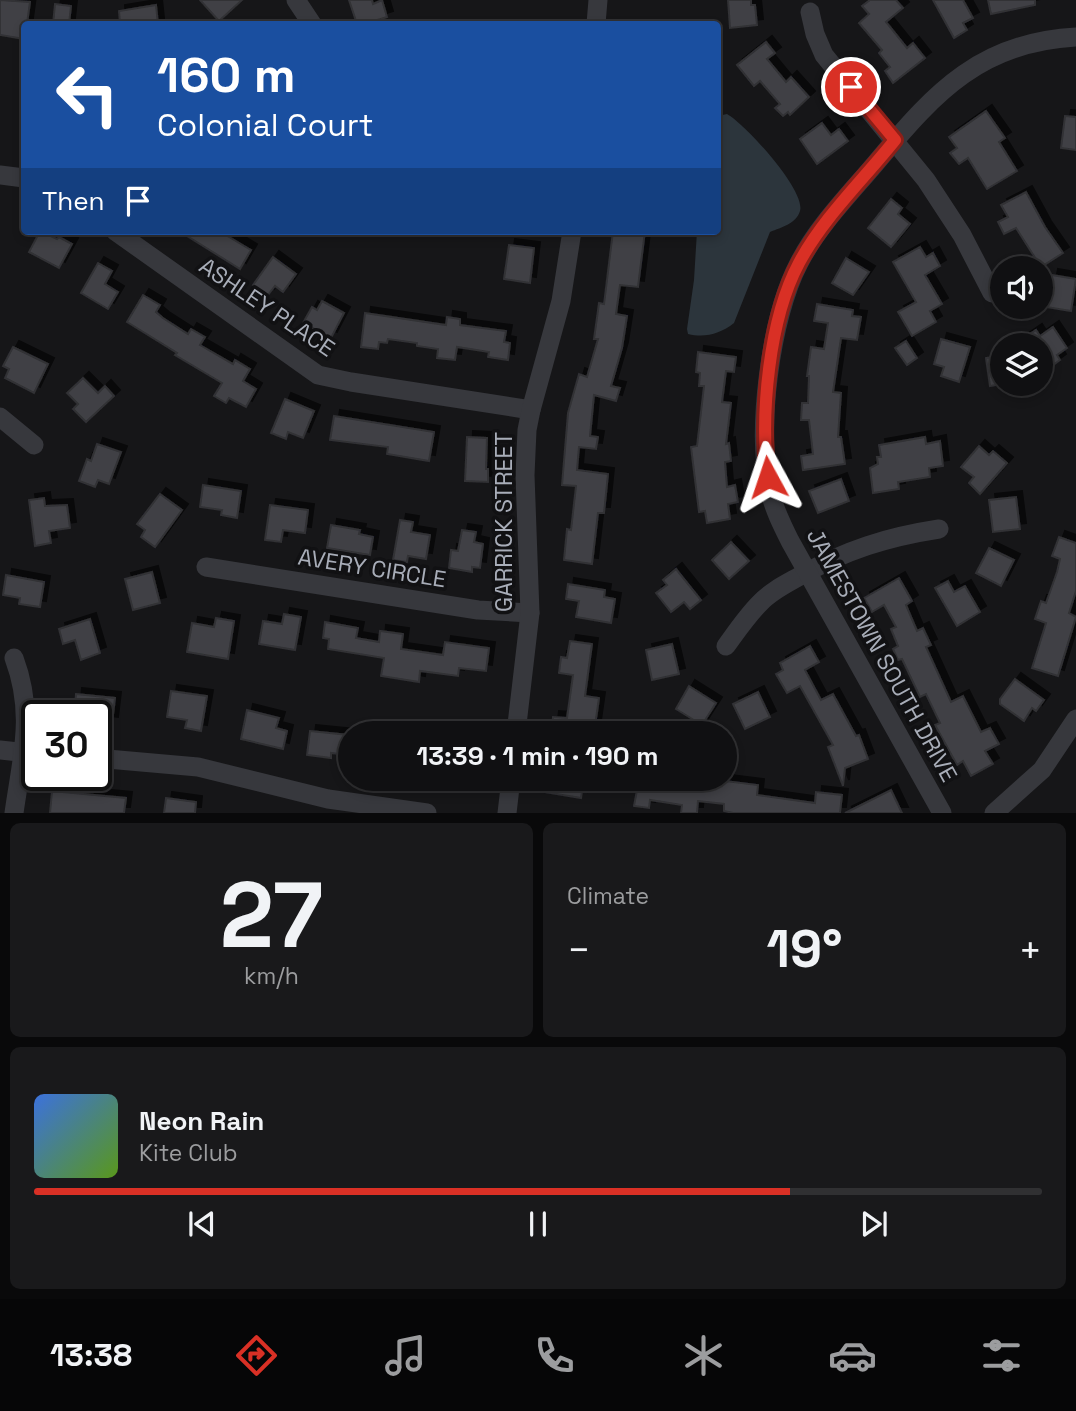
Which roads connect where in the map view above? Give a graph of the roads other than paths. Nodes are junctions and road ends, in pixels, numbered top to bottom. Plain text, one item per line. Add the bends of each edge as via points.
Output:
1 (296, 0) edge
2 (598, 0) edge
3 (810, 12) dead end
4 (310, 21) edge
5 (596, 21) edge
6 (1076, 37) edge
7 (895, 140) junction
8 (0, 175) edge
9 (21, 178) edge
10 (121, 235) edge
11 (571, 235) edge
12 (990, 289) edge
13 (531, 411) junction
14 (0, 416) edge
15 (34, 445) dead end
16 (939, 529) dead end
17 (206, 567) dead end
18 (807, 572) junction
19 (530, 613) junction
20 (726, 646) dead end
21 (14, 658) dead end
22 (26, 700) edge
23 (1076, 719) edge
24 (517, 721) edge
25 (0, 750) edge
26 (21, 753) edge
27 (112, 759) edge
28 (21, 787) edge
29 (510, 791) edge
30 (14, 813) edge
31 (427, 813) edge
32 (507, 813) edge
33 (942, 813) edge
34 (994, 813) edge

1 - 4 street
2 - 5 street
3 - 7 street via 824,55
6 - 7 street, JAMESTOWN SOUTH DRIVE via 1031,44 975,66 935,96
7 - 12 street via 962,235
7 - 18 street, JAMESTOWN SOUTH DRIVE via 812,241 790,282 778,321 766,405 766,466 775,508
8 - 9 street
10 - 13 street, ASHLEY PLACE via 318,375
11 - 13 street, GARRICK STREET via 561,302
13 - 19 street, GARRICK STREET via 525,462
14 - 15 street
16 - 18 street via 881,540
17 - 19 street, AVERY CIRCLE via 478,610
18 - 20 street via 759,603
18 - 33 street, JAMESTOWN SOUTH DRIVE
19 - 24 street, GARRICK STREET
21 - 22 street
23 - 34 street via 1042,770
25 - 26 street
27 - 31 street via 198,767 305,794
28 - 30 street
29 - 32 street

